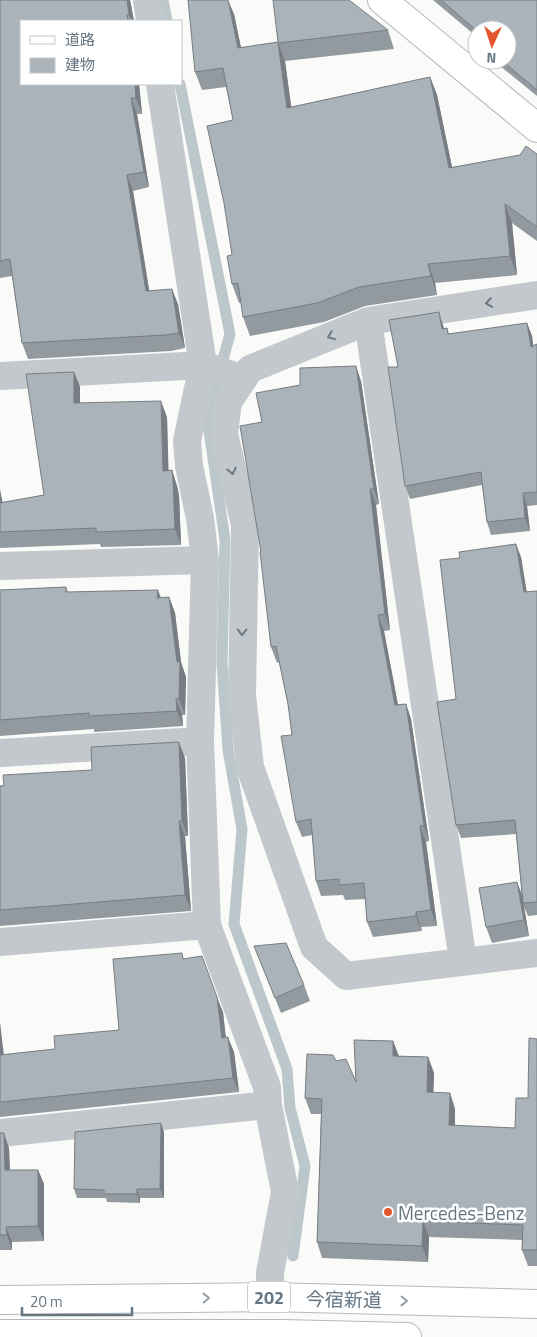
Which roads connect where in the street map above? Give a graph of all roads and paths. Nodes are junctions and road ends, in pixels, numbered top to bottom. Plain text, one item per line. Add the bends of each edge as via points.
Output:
1 (147, 0) edge
2 (382, 0) edge
3 (150, 20) edge
4 (160, 85) edge
5 (537, 128) edge
6 (537, 295) edge
7 (368, 321) junction
8 (202, 365) junction
9 (0, 376) edge
10 (243, 379) junction
11 (224, 434) junction
12 (187, 441) junction
13 (205, 560) junction
14 (0, 566) edge
15 (200, 741) junction
16 (0, 753) edge
17 (207, 925) junction
18 (0, 942) edge
19 (537, 953) edge
20 (463, 962) junction
21 (268, 1105) junction
22 (0, 1133) edge
23 (270, 1297) junction
24 (0, 1300) edge
25 (537, 1304) edge
26 (0, 1334) edge
27 (282, 1336) edge
28 (407, 1337) edge

1 - 3 street
2 - 5 main road
4 - 8 street
6 -> 7 street
7 -> 10 street via 250,369
7 - 20 street
8 - 9 street
8 - 10 street
8 - 12 street
10 - 11 street via 228,402
11 - 12 street
11 -> 20 street via 245,525 242,695 250,766 314,947 346,976
12 - 13 street
13 - 14 street
13 - 15 street
15 - 16 street
15 - 17 street
17 - 18 street
17 - 21 street via 267,1086
19 - 20 street
21 - 22 street
21 - 23 street via 285,1192 270,1274
24 -> 23 main road, 今宿新道 / 202
23 -> 25 main road, 今宿新道 / 202
26 - 27 main road, 今宿新道 / 202
27 - 28 main road, 今宿新道 / 202

